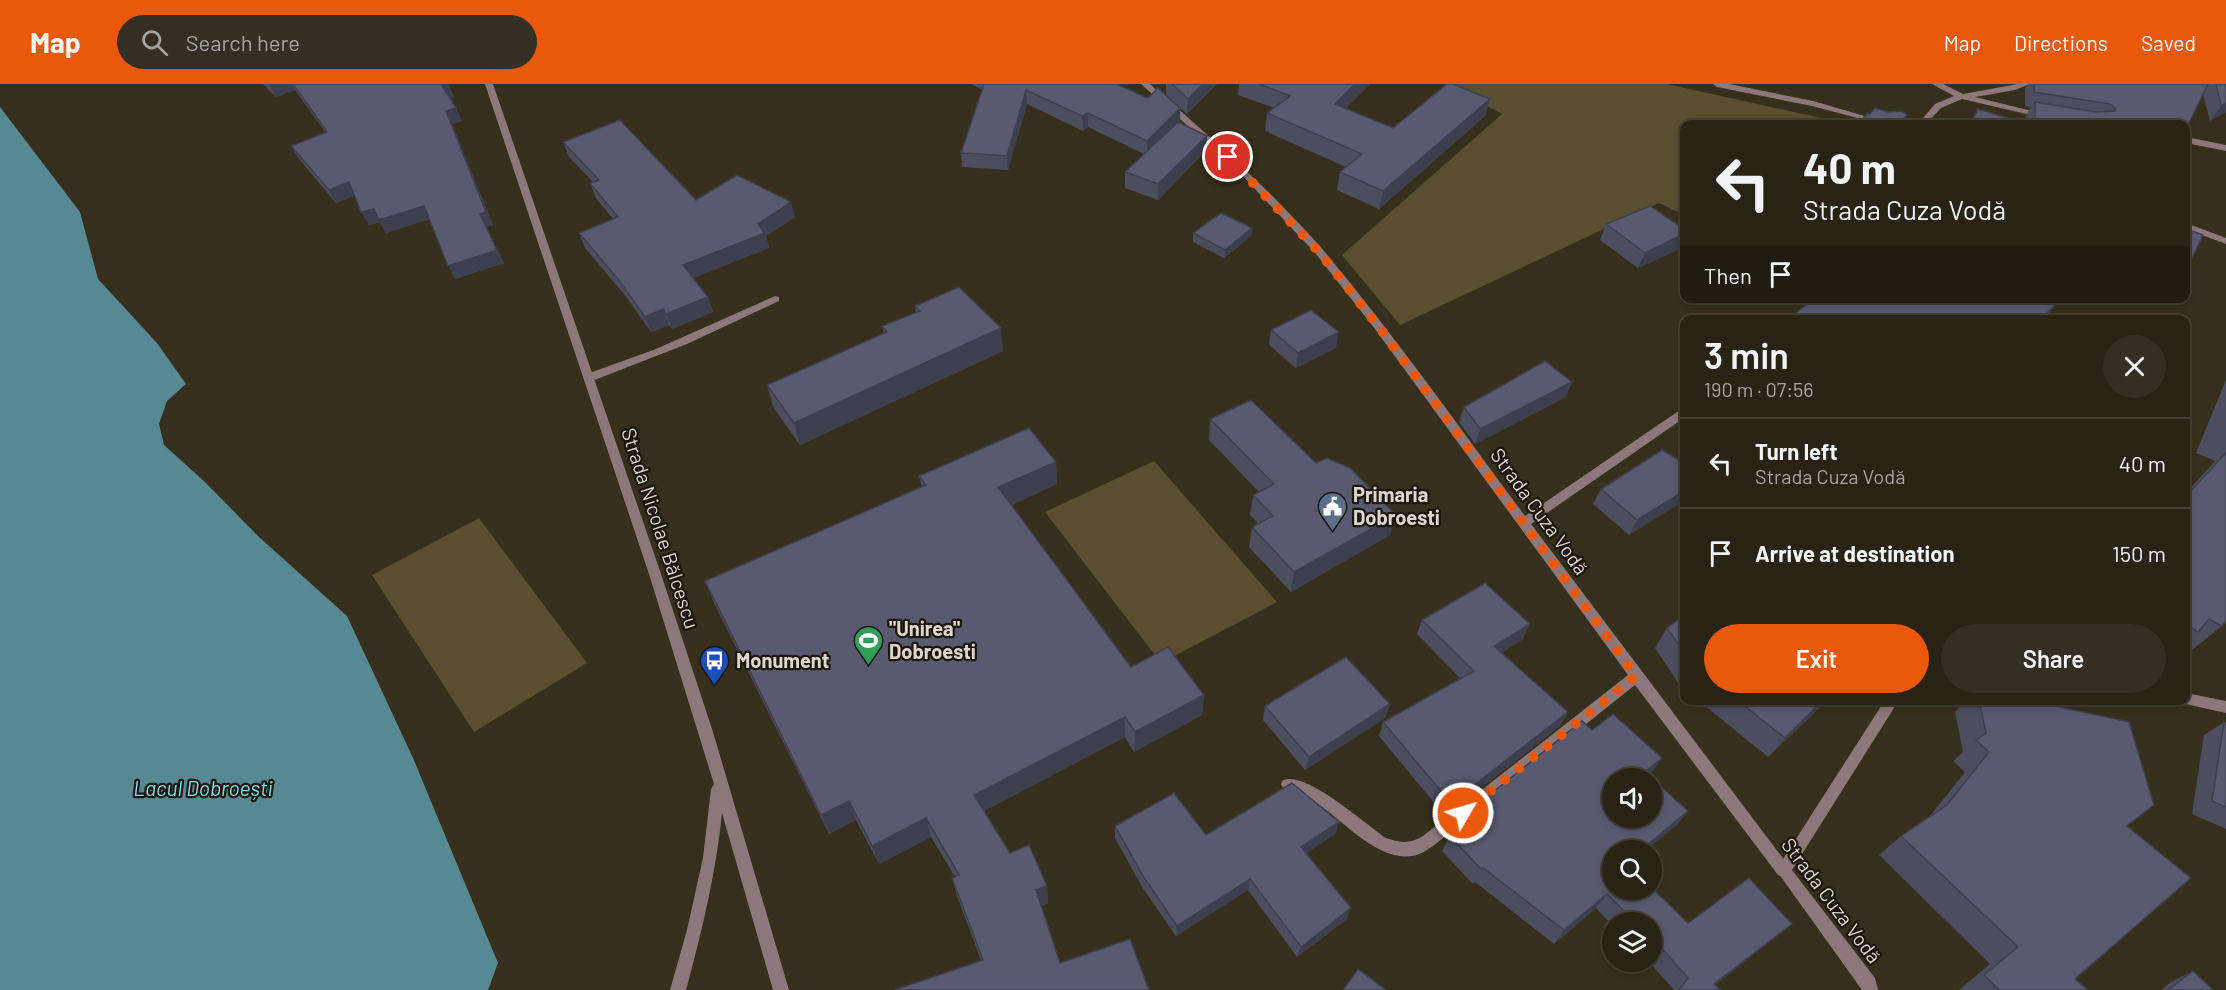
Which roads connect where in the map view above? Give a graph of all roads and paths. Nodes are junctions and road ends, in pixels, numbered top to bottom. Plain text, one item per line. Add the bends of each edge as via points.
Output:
1 (489, 84) edge
2 (1145, 84) edge
3 (1717, 84) edge
4 (1936, 84) edge
5 (2026, 84) edge
6 (1963, 97) junction
7 (2056, 117) edge
8 (1873, 120) edge
9 (1926, 120) edge
10 (2190, 141) edge
11 (2226, 148) edge
12 (2190, 228) edge
13 (2226, 241) edge
14 (775, 298) dead end
15 (588, 378) junction
16 (1680, 416) edge
17 (1524, 523) junction
18 (1636, 676) junction
19 (2190, 700) edge
20 (1890, 705) edge
21 (2226, 707) edge
22 (719, 782) junction
23 (1288, 784) edge
24 (1783, 870) junction
25 (1874, 988) edge
26 (678, 990) edge
27 (781, 990) edge

1 - 15 street, Strada Nicolae Bălcescu
2 - 17 street, Strada Cuza Vodă via 1228,157 1319,252
3 - 8 street
4 - 6 street
5 - 6 street
6 - 7 street
6 - 9 street via 1939,105
10 - 11 street
12 - 13 street
14 - 15 street via 698,337
15 - 22 street, Strada Nicolae Bălcescu via 655,574
16 - 17 street
17 - 18 street, Strada Cuza Vodă
18 - 23 street via 1413,849 1396,850 1382,843 1312,792
18 - 24 street, Strada Cuza Vodă
19 - 21 street
20 - 24 street
22 - 26 street via 710,858
22 - 27 street, Strada Nicolae Bălcescu
24 - 25 street, Strada Cuza Vodă

